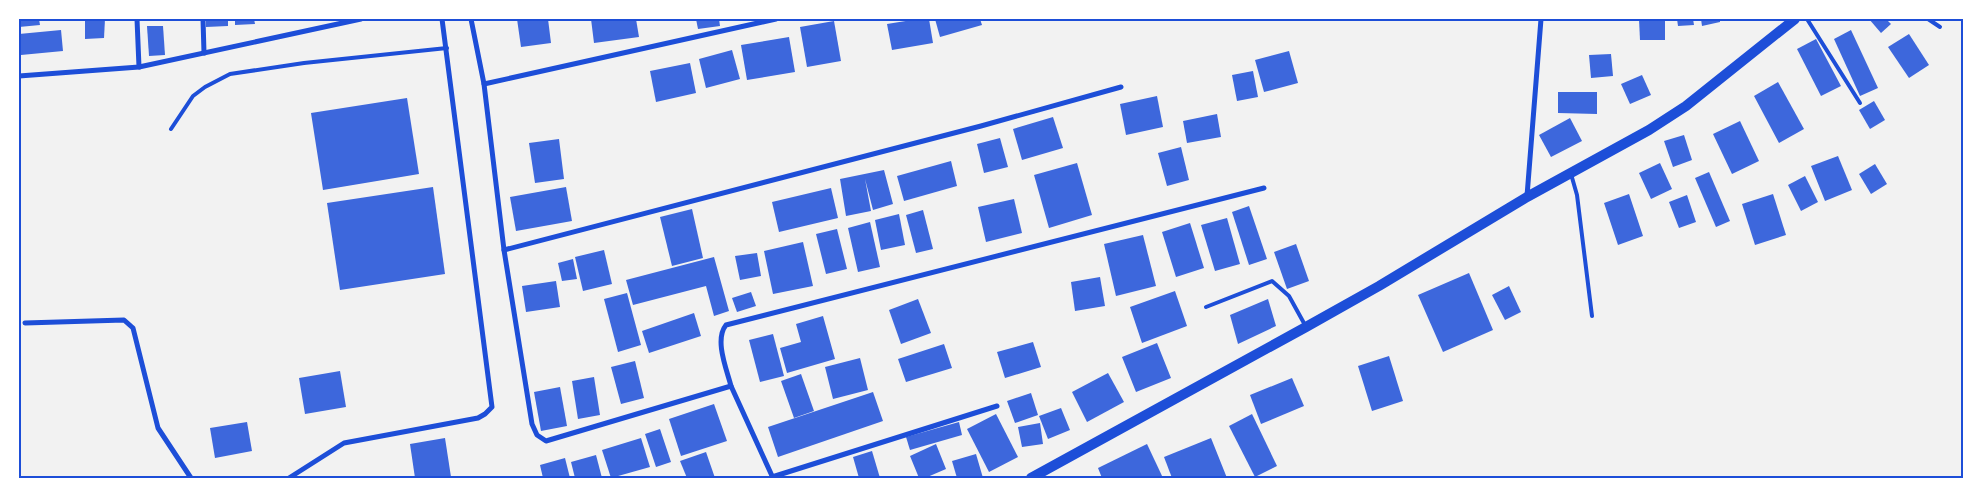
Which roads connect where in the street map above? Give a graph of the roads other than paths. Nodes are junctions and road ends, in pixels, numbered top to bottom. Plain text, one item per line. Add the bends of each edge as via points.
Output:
1 (136, 19) edge
2 (203, 19) edge
3 (361, 19) edge
4 (442, 19) edge
5 (471, 19) edge
6 (776, 19) edge
7 (1540, 19) edge
8 (1795, 19) edge
9 (1807, 19) edge
10 (1928, 19) edge
11 (1940, 27) dead end
12 (447, 48) junction
13 (204, 53) junction
14 (139, 67) junction
15 (19, 76) edge
16 (484, 84) junction
17 (1121, 87) dead end
18 (1860, 103) dead end
19 (170, 129) dead end
20 (1570, 172) junction
21 (1264, 188) dead end
22 (1527, 197) junction
23 (504, 250) junction
24 (1206, 307) dead end
25 (1592, 316) dead end
26 (25, 322) dead end
27 (1306, 327) junction
28 (731, 386) junction
29 (997, 406) dead end
30 (772, 477) edge
31 (191, 478) edge
32 (289, 478) edge
33 (1031, 478) edge

1 - 14 street
2 - 13 street
3 - 13 street
4 - 12 street
5 - 16 street
6 - 16 street
7 - 22 street
8 - 20 main road via 1686,106
9 - 18 lane
10 - 11 lane
12 - 19 lane via 304,62 230,74 193,96
12 - 32 street via 492,407 478,418 344,443
13 - 14 street
14 - 15 street
16 - 23 street
17 - 23 street
20 - 22 main road
20 - 25 lane via 1577,195
21 - 28 street via 726,325 722,330 721,347
22 - 27 main road
23 - 28 street via 532,424 546,441
24 - 27 lane via 1272,281 1289,296
26 - 31 street via 128,322 158,428
27 - 33 main road
28 - 30 street
29 - 30 street

